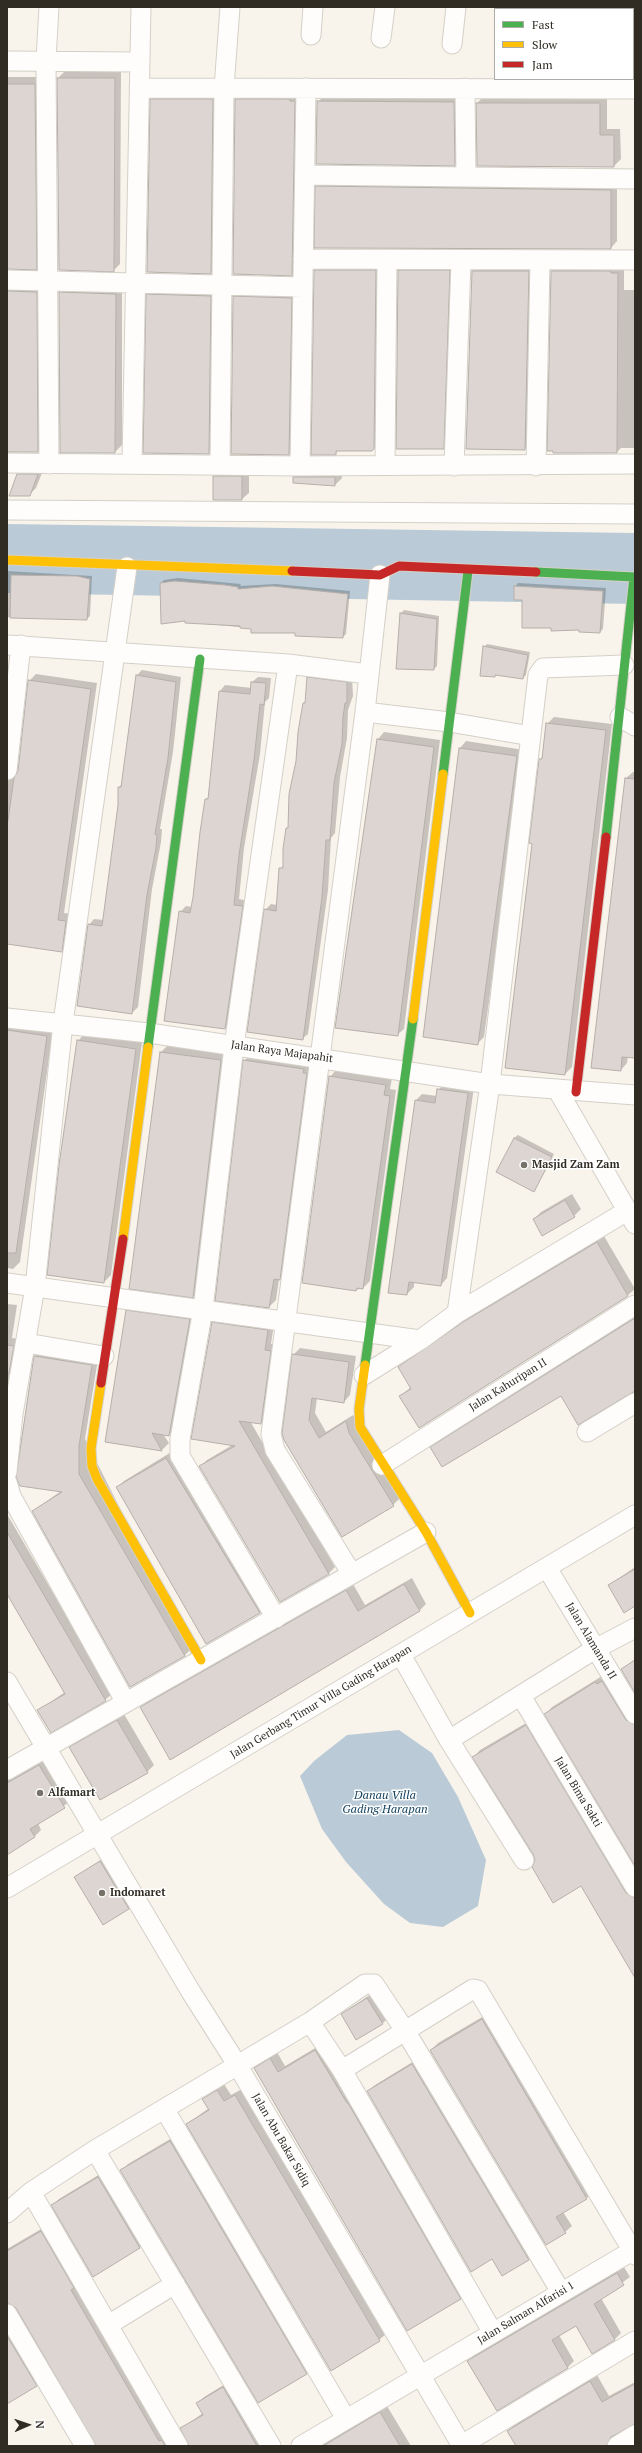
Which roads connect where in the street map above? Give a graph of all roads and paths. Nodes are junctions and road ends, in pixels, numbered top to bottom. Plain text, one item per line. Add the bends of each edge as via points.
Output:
1 (49, 7) edge
2 (141, 7) edge
3 (230, 7) edge
4 (313, 7) edge
5 (385, 7) edge
6 (456, 7) edge
7 (311, 35) dead end
8 (381, 38) dead end
9 (452, 44) dead end
10 (46, 60) junction
11 (7, 61) edge
12 (139, 62) junction
13 (139, 88) junction
14 (224, 88) junction
15 (306, 88) junction
16 (466, 88) junction
17 (635, 88) edge
18 (305, 175) junction
19 (466, 177) junction
20 (635, 179) edge
21 (303, 259) junction
22 (387, 260) junction
23 (461, 260) junction
24 (540, 260) junction
25 (635, 260) edge
26 (7, 280) edge
27 (48, 283) junction
28 (136, 284) junction
29 (222, 285) junction
30 (303, 287) junction
31 (635, 459) edge
32 (7, 463) edge
33 (132, 463) junction
34 (49, 464) junction
35 (220, 464) junction
36 (385, 464) junction
37 (635, 464) edge
38 (300, 466) junction
39 (454, 466) junction
40 (536, 466) junction
41 (7, 510) edge
42 (635, 514) edge
43 (7, 560) edge
44 (127, 567) junction
45 (468, 571) junction
46 (380, 575) junction
47 (633, 616) edge
48 (14, 645) edge
49 (115, 653) junction
50 (200, 659) junction
51 (288, 664) junction
52 (624, 665) junction
53 (368, 674) junction
54 (365, 712) junction
55 (450, 722) junction
56 (628, 722) edge
57 (531, 736) junction
58 (7, 770) edge
59 (7, 1018) edge
60 (63, 1023) junction
61 (149, 1033) junction
62 (234, 1046) junction
63 (320, 1057) junction
64 (406, 1072) junction
65 (490, 1084) junction
66 (557, 1090) junction
67 (576, 1092) junction
68 (635, 1095) edge
69 (631, 1217) edge
70 (7, 1283) edge
71 (35, 1287) junction
72 (115, 1298) junction
73 (635, 1305) edge
74 (203, 1309) junction
75 (457, 1313) junction
76 (287, 1322) junction
77 (370, 1334) junction
78 (420, 1340) junction
79 (26, 1344) junction
80 (104, 1356) junction
81 (364, 1375) junction
82 (635, 1403) edge
83 (587, 1432) dead end
84 (382, 1465) junction
85 (7, 1472) edge
86 (7, 1482) edge
87 (635, 1515) edge
88 (426, 1532) junction
89 (546, 1568) junction
90 (352, 1574) junction
91 (470, 1613) junction
92 (276, 1618) junction
93 (635, 1628) edge
94 (595, 1649) junction
95 (401, 1655) junction
96 (201, 1660) junction
97 (7, 1682) edge
98 (521, 1696) junction
99 (125, 1701) junction
100 (635, 1714) edge
101 (449, 1740) junction
102 (47, 1748) junction
103 (7, 1770) edge
104 (97, 1835) junction
105 (524, 1860) dead end
106 (635, 1887) edge
107 (7, 1888) edge
108 (310, 2022) junction
109 (406, 2032) junction
110 (238, 2066) junction
111 (342, 2070) junction
112 (165, 2110) junction
113 (95, 2150) junction
114 (31, 2192) junction
115 (7, 2213) edge
116 (634, 2253) edge
117 (175, 2284) junction
118 (561, 2292) junction
119 (7, 2314) edge
120 (108, 2325) junction
121 (493, 2333) junction
122 (635, 2341) edge
123 (420, 2376) junction
124 (346, 2419) junction
125 (635, 2435) edge
126 (85, 2446) edge
127 (178, 2446) edge
128 (271, 2446) edge
129 (301, 2446) edge
130 (461, 2446) edge
131 (617, 2446) edge

1 - 10 street
2 - 12 street
3 - 14 street
4 - 7 street
5 - 8 street
6 - 9 street
10 - 11 street
10 - 12 street
10 - 27 street
12 - 13 street
13 - 14 street
13 - 28 street
14 - 15 street
14 - 29 street
15 - 16 street
15 - 18 street
16 - 17 street
16 - 19 street
18 - 19 street
18 - 21 street
19 - 20 street
21 - 22 street
21 - 30 street
22 - 23 street
22 - 36 street
23 - 24 street
23 - 39 street
24 - 25 street
24 - 40 street
26 - 27 street
27 - 28 street
27 - 34 street
28 - 29 street
28 - 33 street
29 - 30 street
29 - 35 street
30 - 38 street
31 - 37 street
32 - 34 street
33 - 34 street
33 - 35 street
35 - 38 street
36 - 38 street
36 - 39 street
37 - 40 street
39 - 40 street
41 - 42 street
43 - 44 street
44 - 46 street
44 - 49 street
45 - 46 street via 399,566
45 - 47 street via 634,577 631,595
45 - 55 street
46 - 53 street
47 - 52 street
48 - 49 street
48 - 58 street
49 - 50 street
49 - 60 street
50 - 51 street
50 - 61 street
51 - 53 street
51 - 62 street
52 - 56 street
52 - 57 street via 540,670
53 - 54 street
54 - 55 street
54 - 63 street
55 - 57 street
55 - 64 street
56 - 67 street
57 - 65 street
59 - 60 street, Jalan Raya Majapahit
60 - 61 street, Jalan Raya Majapahit
60 - 71 street
61 - 62 street, Jalan Raya Majapahit
61 - 72 street
62 - 63 street, Jalan Raya Majapahit
62 - 74 street
63 - 64 street, Jalan Raya Majapahit
63 - 76 street
64 - 65 street, Jalan Raya Majapahit
64 - 77 street
65 - 66 street, Jalan Raya Majapahit
65 - 75 street
66 - 67 street, Jalan Raya Majapahit
66 - 69 street
67 - 68 street, Jalan Raya Majapahit
69 - 75 street
70 - 71 street
71 - 72 street
71 - 79 street
72 - 74 street
72 - 80 street
73 - 84 street, Jalan Kahuripan II
74 - 76 street
74 - 92 street via 180,1439 180,1456
75 - 78 street
76 - 77 street
76 - 90 street via 271,1420 272,1439 275,1450
77 - 78 street
77 - 81 street
78 - 81 street
79 - 80 street
79 - 85 street via 13,1414
80 - 96 street via 91,1448 92,1466 97,1479
81 - 84 street via 359,1409 360,1427
82 - 83 street
84 - 88 street
86 - 99 street via 11,1496
87 - 89 street, Jalan Gerbang Timur Villa Gading Harapan
88 - 90 street
88 - 91 street
89 - 91 street, Jalan Gerbang Timur Villa Gading Harapan
89 - 94 street, Jalan Alamanda II
90 - 92 street
91 - 95 street, Jalan Gerbang Timur Villa Gading Harapan
92 - 96 street
93 - 94 street
94 - 98 street
94 - 100 street, Jalan Alamanda II
95 - 101 street
95 - 104 street, Jalan Gerbang Timur Villa Gading Harapan
96 - 99 street
97 - 102 street, Jalan Abu Bakar Sidiq
98 - 101 street
98 - 106 street, Jalan Bima Sakti
99 - 102 street
101 - 105 street
102 - 103 street
102 - 104 street, Jalan Abu Bakar Sidiq
104 - 107 street, Jalan Gerbang Timur Villa Gading Harapan
104 - 110 street, Jalan Abu Bakar Sidiq
108 - 109 street via 365,1984 374,1984
108 - 110 street
108 - 111 street
109 - 111 street
109 - 116 street via 472,1989 478,1990
109 - 118 street
110 - 112 street
110 - 123 street, Jalan Abu Bakar Sidiq
111 - 121 street
112 - 113 street
112 - 124 street
113 - 114 street
113 - 117 street
114 - 115 street
114 - 120 street
116 - 118 street, Jalan Salman Alfarisi 1
117 - 120 street
117 - 128 street
118 - 121 street, Jalan Salman Alfarisi 1
119 - 126 street
120 - 127 street
121 - 123 street, Jalan Salman Alfarisi 1
122 - 130 street
123 - 124 street, Jalan Salman Alfarisi 1
123 - 130 street, Jalan Abu Bakar Sidiq
124 - 129 street, Jalan Salman Alfarisi 1
125 - 131 street

